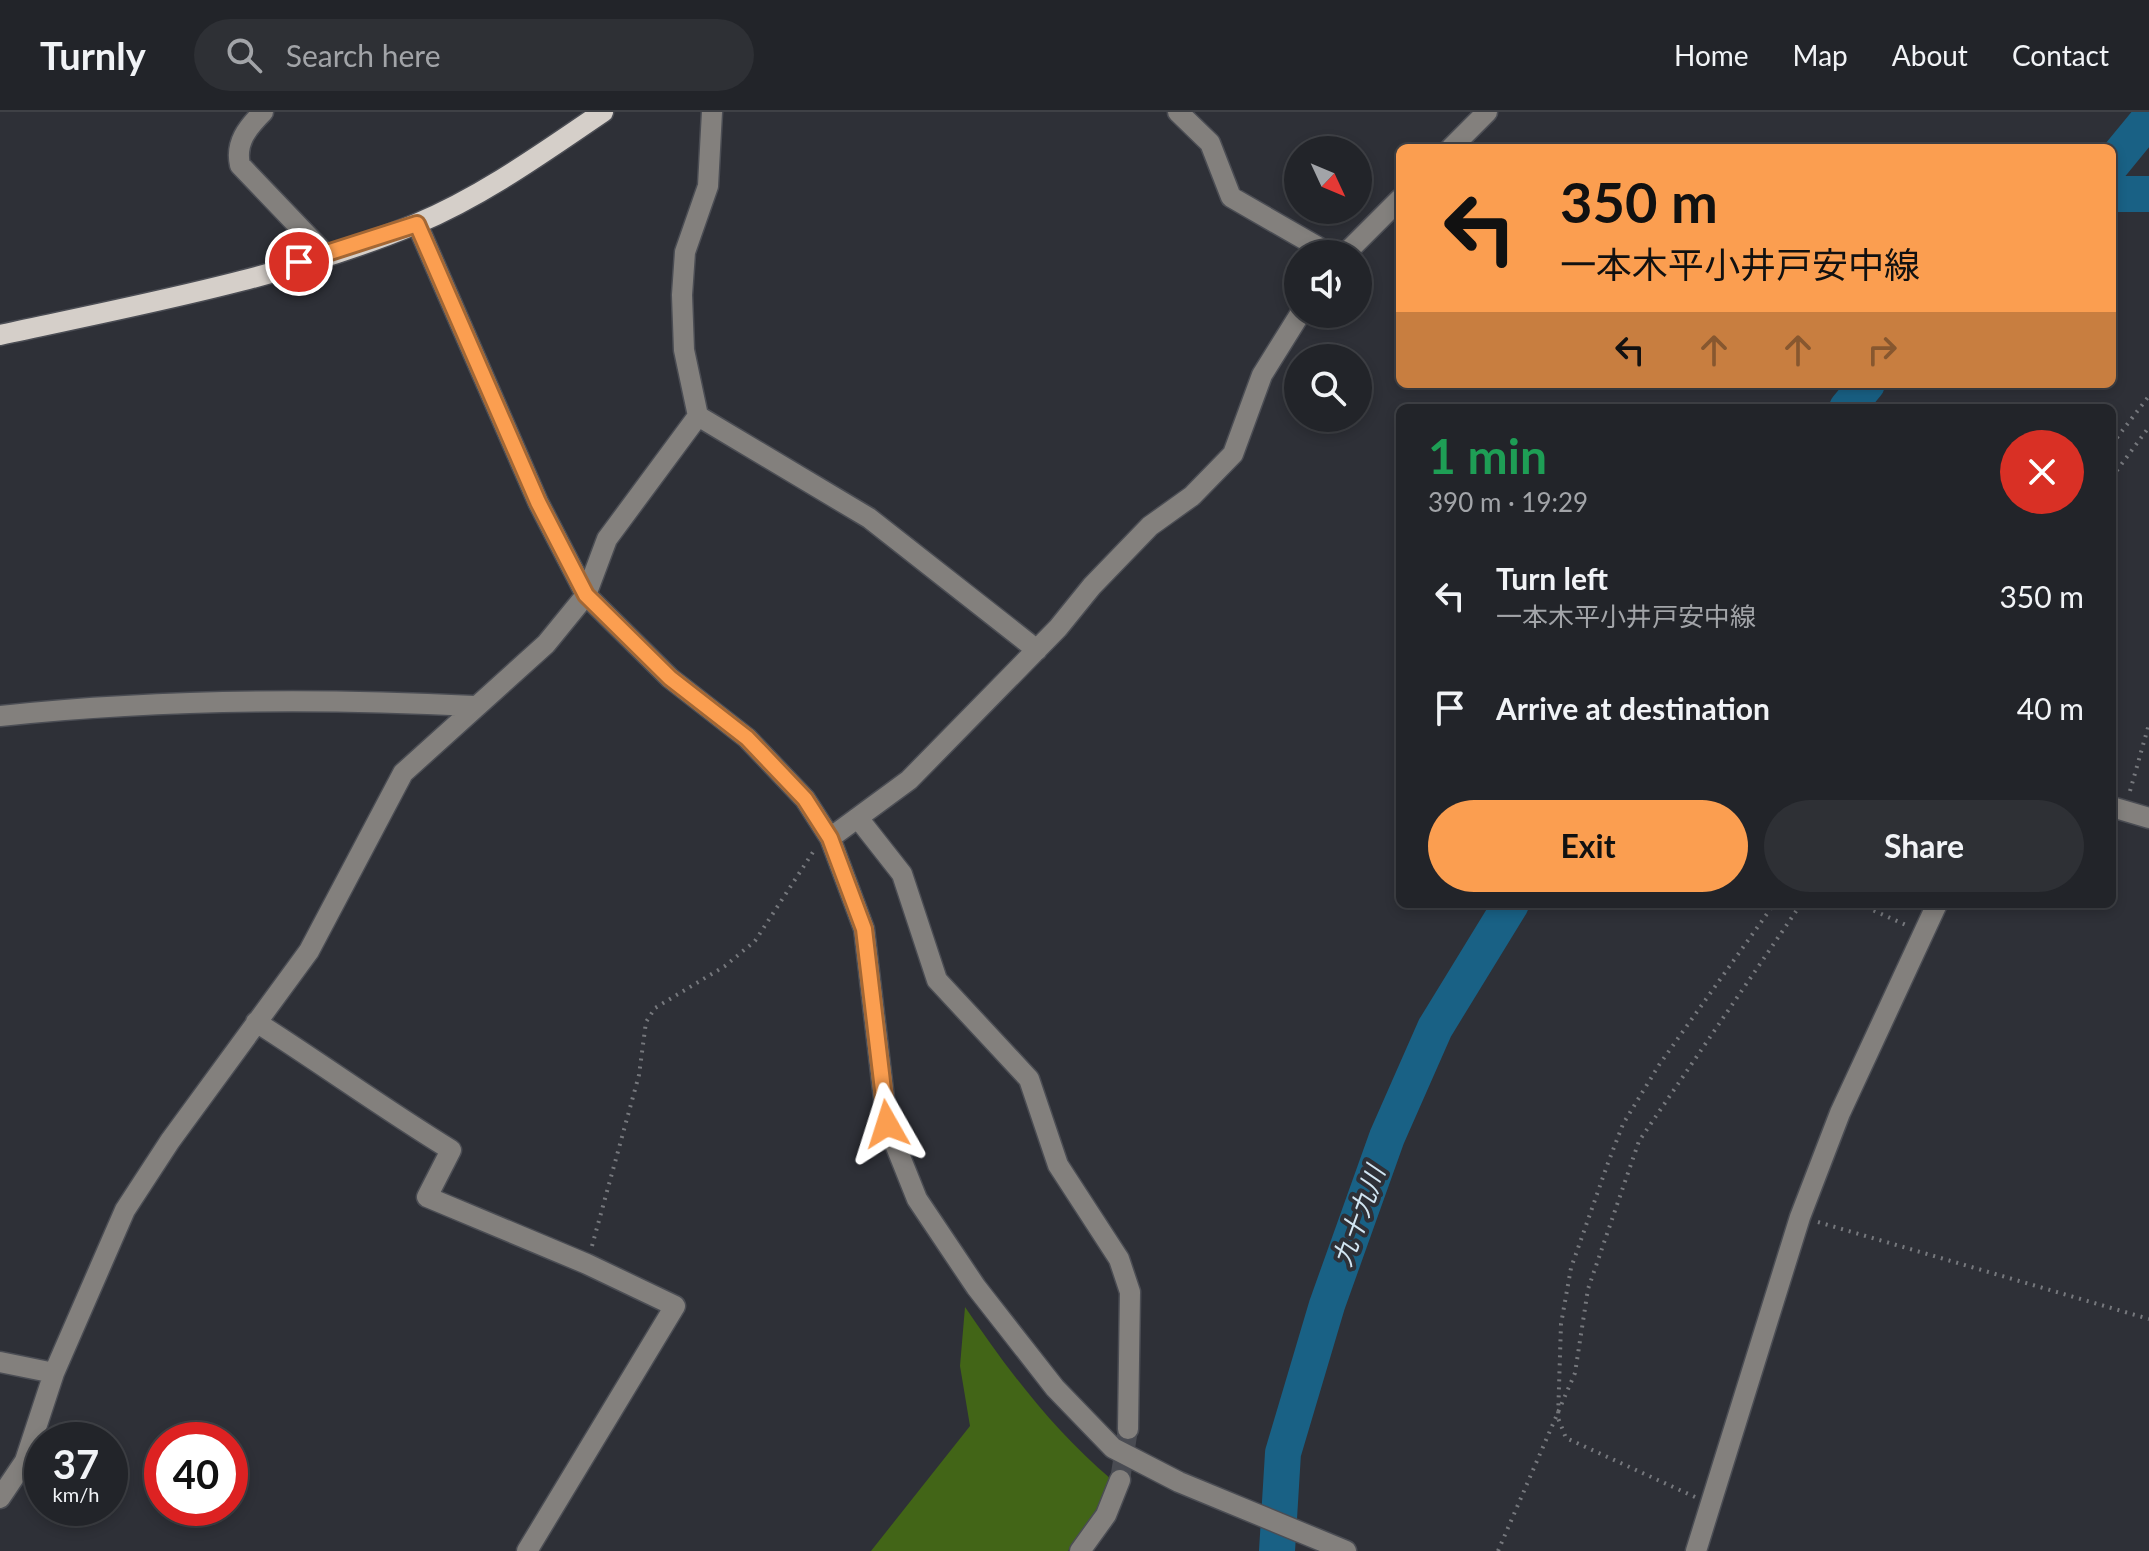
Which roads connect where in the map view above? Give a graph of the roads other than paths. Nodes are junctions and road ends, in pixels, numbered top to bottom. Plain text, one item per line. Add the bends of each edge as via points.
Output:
1 (263, 112) edge
2 (603, 112) edge
3 (712, 112) edge
4 (1178, 112) edge
5 (1487, 112) edge
6 (1455, 144) edge
7 (1396, 203) edge
8 (417, 224) junction
9 (1306, 240) edge
10 (1359, 240) edge
11 (326, 255) junction
12 (1291, 328) edge
13 (0, 335) edge
14 (698, 416) junction
15 (586, 595) junction
16 (1037, 650) junction
17 (474, 706) junction
18 (0, 716) edge
19 (2118, 809) edge
20 (858, 818) junction
21 (2149, 818) edge
22 (830, 838) junction
23 (1935, 908) edge
24 (256, 1022) junction
25 (0, 1362) edge
26 (54, 1373) junction
27 (1128, 1429) tunnel mouth
28 (1120, 1480) tunnel mouth
29 (0, 1498) edge
30 (527, 1551) edge
31 (1080, 1551) edge
32 (1346, 1551) edge
33 (1696, 1551) edge

1 - 11 street via 247,128 237,152 240,165
2 - 8 main road via 505,177
3 - 14 street via 708,186 685,252 682,295 684,350
4 - 9 street via 1210,143 1231,197
5 - 6 street
7 - 10 street
8 - 11 main road
8 - 15 street via 538,502
11 - 13 main road via 169,298
12 - 16 street via 1262,375 1233,454 1192,496 1150,526
14 - 15 street via 607,539
14 - 16 street via 869,518
15 - 17 street via 546,644
15 - 22 street via 670,678 747,738 805,799
16 - 20 street via 909,780
17 - 18 street via 341,699 86,707
17 - 24 street via 403,773 309,951
19 - 21 street
20 - 22 street
20 - 27 street via 902,874 937,980 1029,1079 1058,1165 1123,1269 1130,1292
22 - 32 street via 864,929 887,1124 917,1199 976,1287 1093,1431 1138,1463
23 - 33 street via 1840,1113 1800,1217
24 - 26 street via 125,1210
24 - 30 street via 451,1150 427,1197 675,1306
25 - 26 street
26 - 29 street via 25,1461
28 - 31 street via 1106,1515

